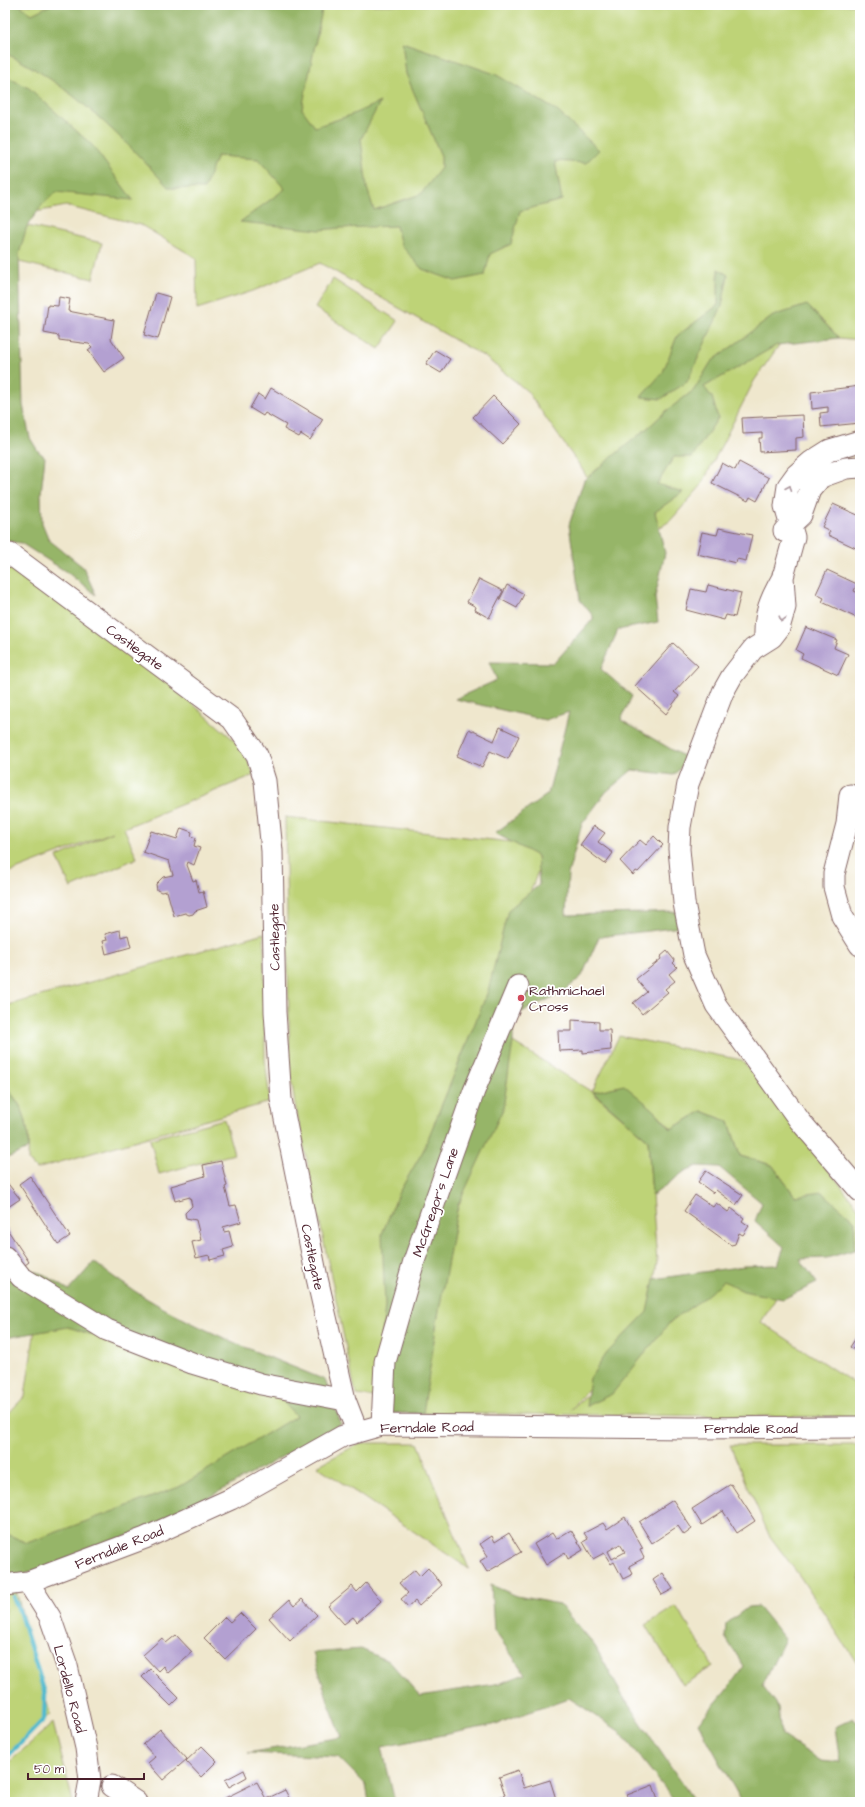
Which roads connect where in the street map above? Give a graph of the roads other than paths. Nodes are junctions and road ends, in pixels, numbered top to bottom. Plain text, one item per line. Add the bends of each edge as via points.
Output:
1 (860, 441) edge
2 (860, 467) edge
3 (791, 526) junction
4 (10, 554) dead end
5 (853, 807) edge
6 (860, 945) edge
7 (518, 986) dead end
8 (860, 1191) edge
9 (5, 1257) edge
10 (346, 1400) junction
11 (382, 1425) junction
12 (860, 1427) edge
13 (357, 1431) junction
14 (28, 1582) junction
15 (5, 1585) edge
16 (112, 1786) dead end
17 (86, 1802) edge
18 (136, 1802) edge

3 -> 1 street via 785,506 788,486 796,475 830,450
2 - 3 street via 846,468 821,477 810,490 800,515
3 - 8 street via 785,528 781,538 779,562 783,577 767,607 765,640 753,649 723,692 688,784 680,827 679,849 684,903 694,955 716,1005 800,1121
4 - 10 street, Castlegate via 232,719 257,755 265,781 269,808 275,1012 282,1099 317,1278
5 - 6 street via 834,874 834,887 842,916
7 - 11 street, McGregor's Lane via 471,1099 414,1261 385,1362
9 - 10 street via 21,1277 107,1330 192,1363 261,1384
10 - 13 street, Castlegate
11 - 12 street, Ferndale Road
11 - 13 street, Ferndale Road
13 - 14 street, Ferndale Road via 343,1436 231,1499 145,1538
14 - 15 street, Ferndale Road
14 - 17 street, Lordello Road via 50,1617 66,1666 86,1748 90,1780
16 - 18 street

